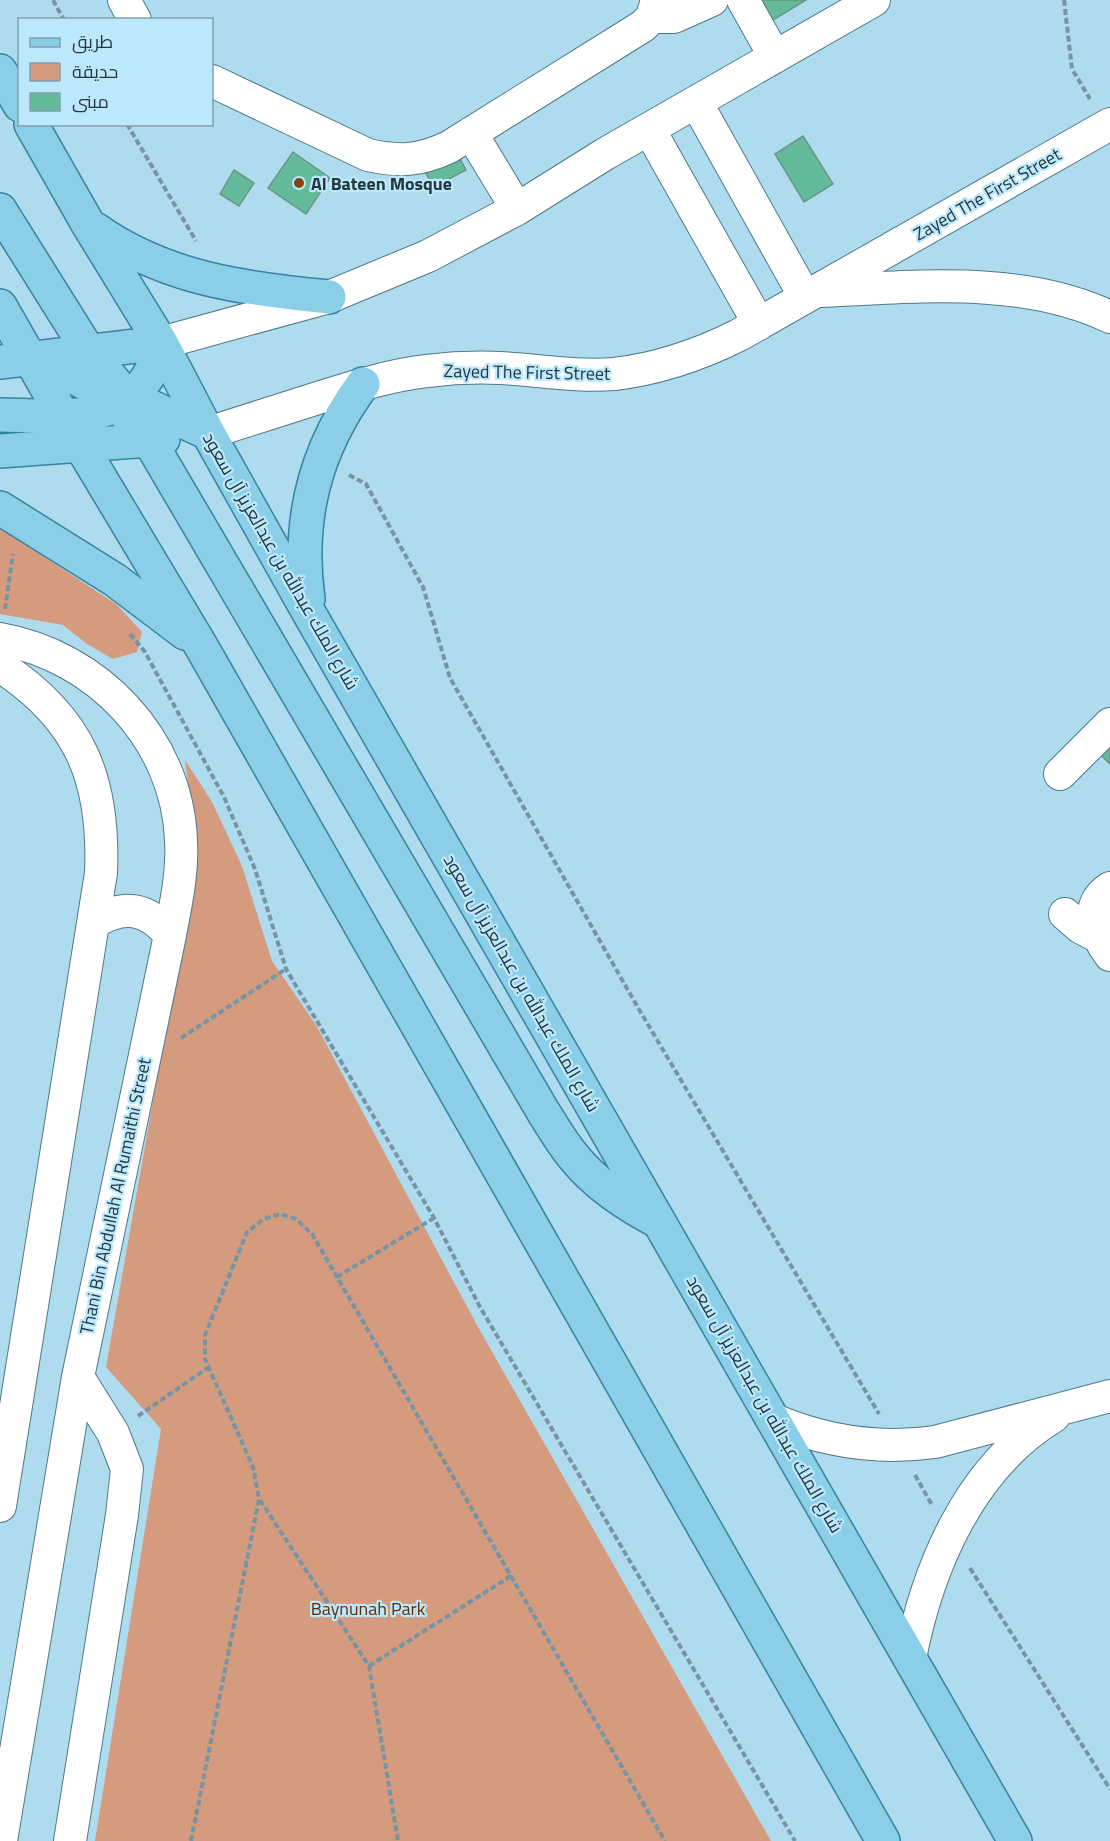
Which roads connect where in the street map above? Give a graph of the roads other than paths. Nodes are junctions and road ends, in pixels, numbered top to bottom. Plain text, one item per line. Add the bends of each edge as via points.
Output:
1 (124, 0) edge
2 (712, 0) edge
3 (743, 0) edge
4 (873, 0) edge
5 (655, 9) edge
6 (134, 18) edge
7 (775, 57) junction
8 (0, 71) edge
9 (213, 81) edge
10 (18, 102) edge
11 (696, 102) junction
12 (1108, 125) edge
13 (32, 126) edge
14 (649, 129) junction
15 (471, 133) junction
16 (517, 209) junction
17 (0, 210) edge
18 (88, 224) junction
19 (812, 294) junction
20 (329, 297) junction
21 (0, 306) edge
22 (1110, 316) edge
23 (759, 324) junction
24 (161, 343) junction
25 (89, 352) junction
26 (15, 360) edge
27 (363, 384) junction
28 (124, 402) junction
29 (0, 415) edge
30 (63, 416) junction
31 (208, 433) junction
32 (148, 440) junction
33 (81, 445) junction
34 (0, 451) edge
35 (0, 508) edge
36 (309, 613) junction
37 (0, 639) edge
38 (201, 646) junction
39 (0, 666) edge
40 (1110, 724) edge
41 (1060, 774) dead end
42 (1110, 888) edge
43 (1065, 914) dead end
44 (93, 923) junction
45 (170, 935) junction
46 (1103, 946) edge
47 (660, 1223) junction
48 (78, 1377) junction
49 (1110, 1396) edge
50 (1073, 1405) junction
51 (774, 1420) junction
52 (0, 1506) edge
53 (910, 1658) junction
54 (1, 1841) edge
55 (70, 1841) edge
56 (883, 1841) edge
57 (1015, 1841) edge

1 - 6 street
2 - 5 street via 674,17
3 - 7 street
4 - 7 street
5 - 15 street via 644,26
7 - 11 street
8 - 10 main road
9 - 15 street via 368,155 388,160 429,157
11 - 14 street
11 - 19 street
12 - 19 street, Zayed The First Street
13 - 18 main road, شارع الملك عبدالله بن عبدالعزيز آل سعود
14 - 16 street
14 - 23 street
15 - 16 street
16 - 20 street via 428,256
17 - 25 main road
18 - 20 main road via 146,259 202,279
18 - 24 main road, شارع الملك عبدالله بن عبدالعزيز آل سعود
19 - 22 street via 918,287 997,289 1066,300
19 - 23 street, Zayed The First Street
20 - 24 street
21 - 26 main road
23 - 27 street, Zayed The First Street via 710,350 679,361 613,374 456,368
24 - 25 main road
24 - 28 main road via 151,373
24 - 31 main road, شارع الملك عبدالله بن عبدالعزيز آل سعود
25 - 26 main road
25 - 28 main road via 117,385
26 - 28 main road via 77,378
26 - 30 main road
27 - 31 street, Zayed The First Street
27 - 36 main road via 332,433 309,497 304,574
28 - 30 main road via 99,411
28 - 31 main road
28 - 32 main road
29 - 30 main road
30 - 33 main road
31 - 32 main road, Zayed The First Street
31 - 36 main road, شارع الملك عبدالله بن عبدالعزيز آل سعود
32 - 33 main road, Zayed The First Street
32 - 47 main road via 544,1113 595,1180
33 - 34 main road, Zayed The First Street
33 - 38 main road
35 - 38 main road via 115,580
36 - 47 main road, شارع الملك عبدالله بن عبدالعزيز آل سعود
37 - 45 street, Thani Bin Abdullah Al Rumaithi Street via 34,647 91,677 114,695 150,738 172,788 180,830 181,865
38 - 56 main road
39 - 44 street via 42,697 62,719 88,766 102,845
40 - 41 street
42 - 46 street via 1094,912 1094,924
43 - 46 street
44 - 45 street via 106,915 134,911 149,915
44 - 52 street
45 - 48 street, Thani Bin Abdullah Al Rumaithi Street
47 - 51 main road, شارع الملك عبدالله بن عبدالعزيز آل سعود
48 - 54 street, Thani Bin Abdullah Al Rumaithi Street
48 - 55 street via 113,1433 127,1469
49 - 50 street
50 - 51 street via 935,1442 893,1438 873,1446 838,1441
50 - 53 street via 1021,1441 979,1487 950,1537 925,1596
51 - 53 main road, شارع الملك عبدالله بن عبدالعزيز آل سعود
53 - 57 main road, شارع الملك عبدالله بن عبدالعزيز آل سعود

